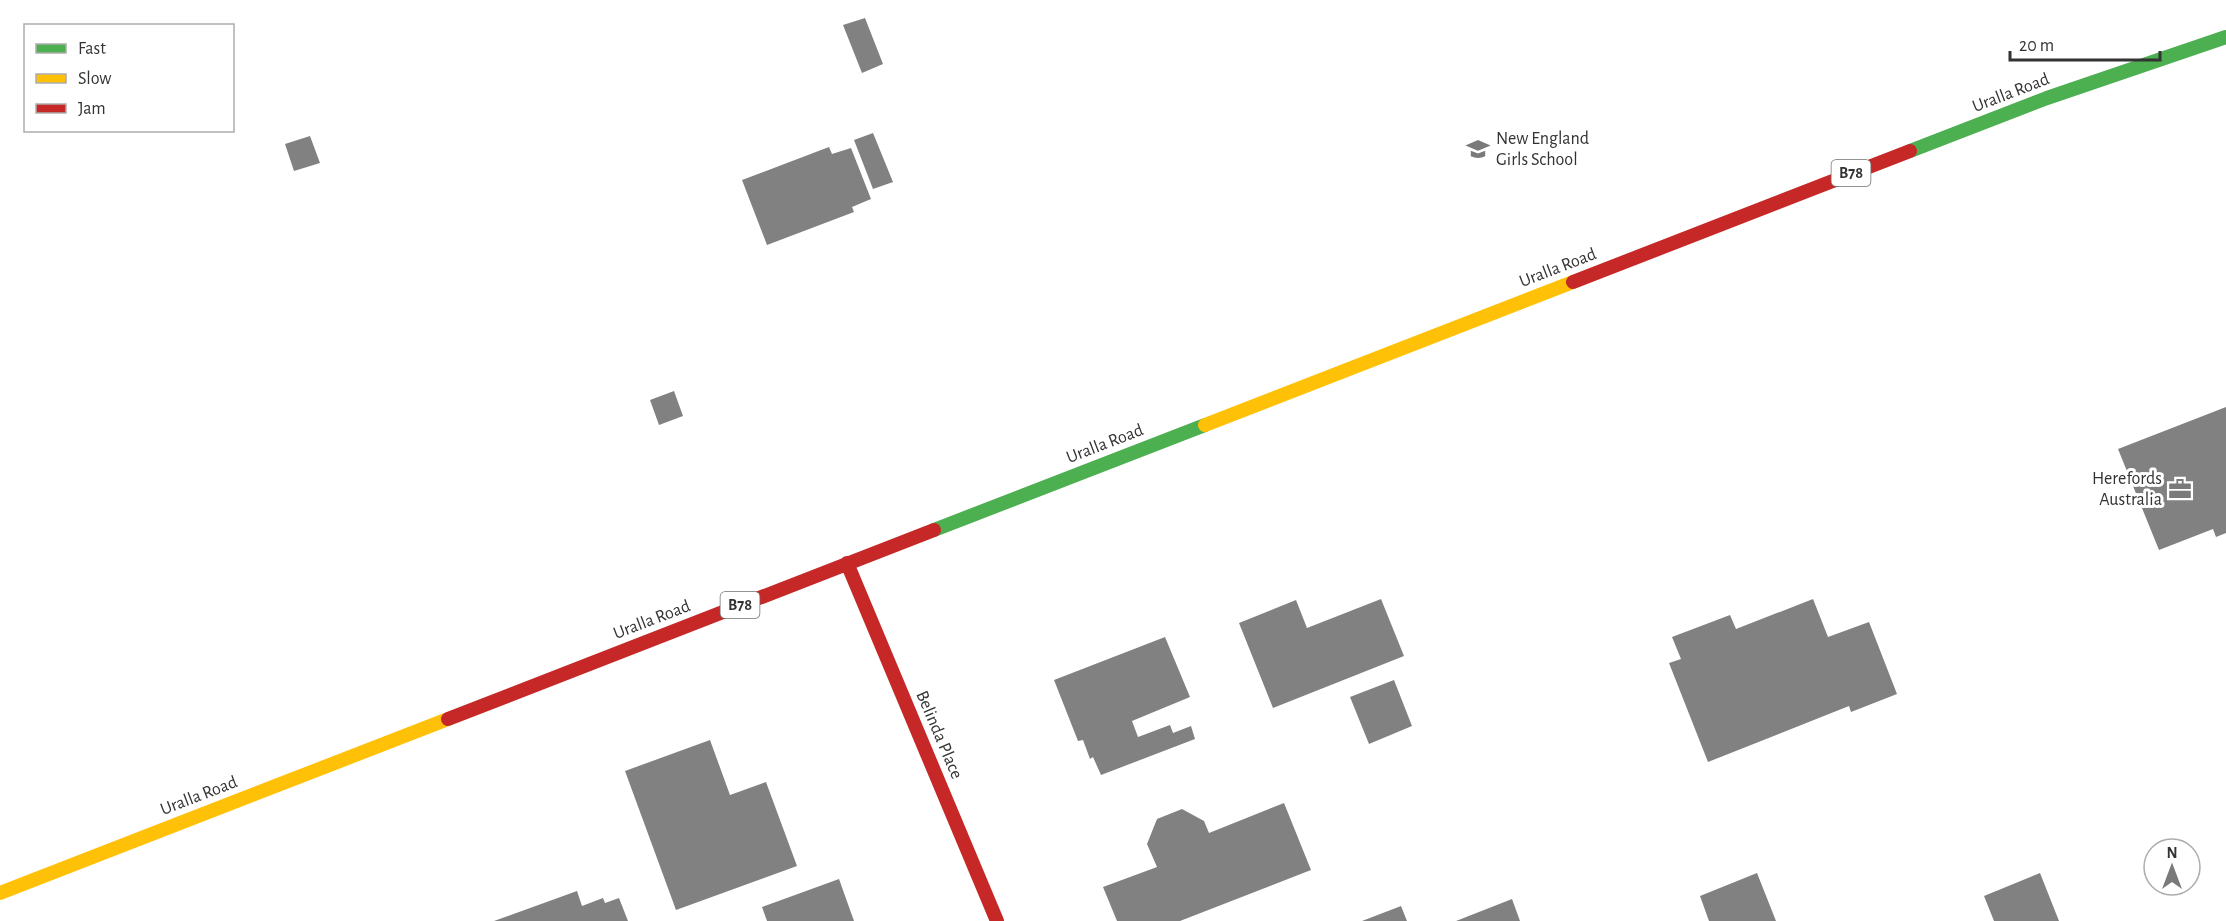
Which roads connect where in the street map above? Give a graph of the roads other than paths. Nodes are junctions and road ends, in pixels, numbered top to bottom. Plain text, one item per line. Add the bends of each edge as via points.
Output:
1 (2226, 37) edge
2 (847, 563) junction
3 (0, 893) edge
4 (997, 921) edge

1 - 2 main road, Uralla Road / B78 via 2036,102
2 - 3 main road, Uralla Road / B78
2 - 4 main road, Belinda Place

